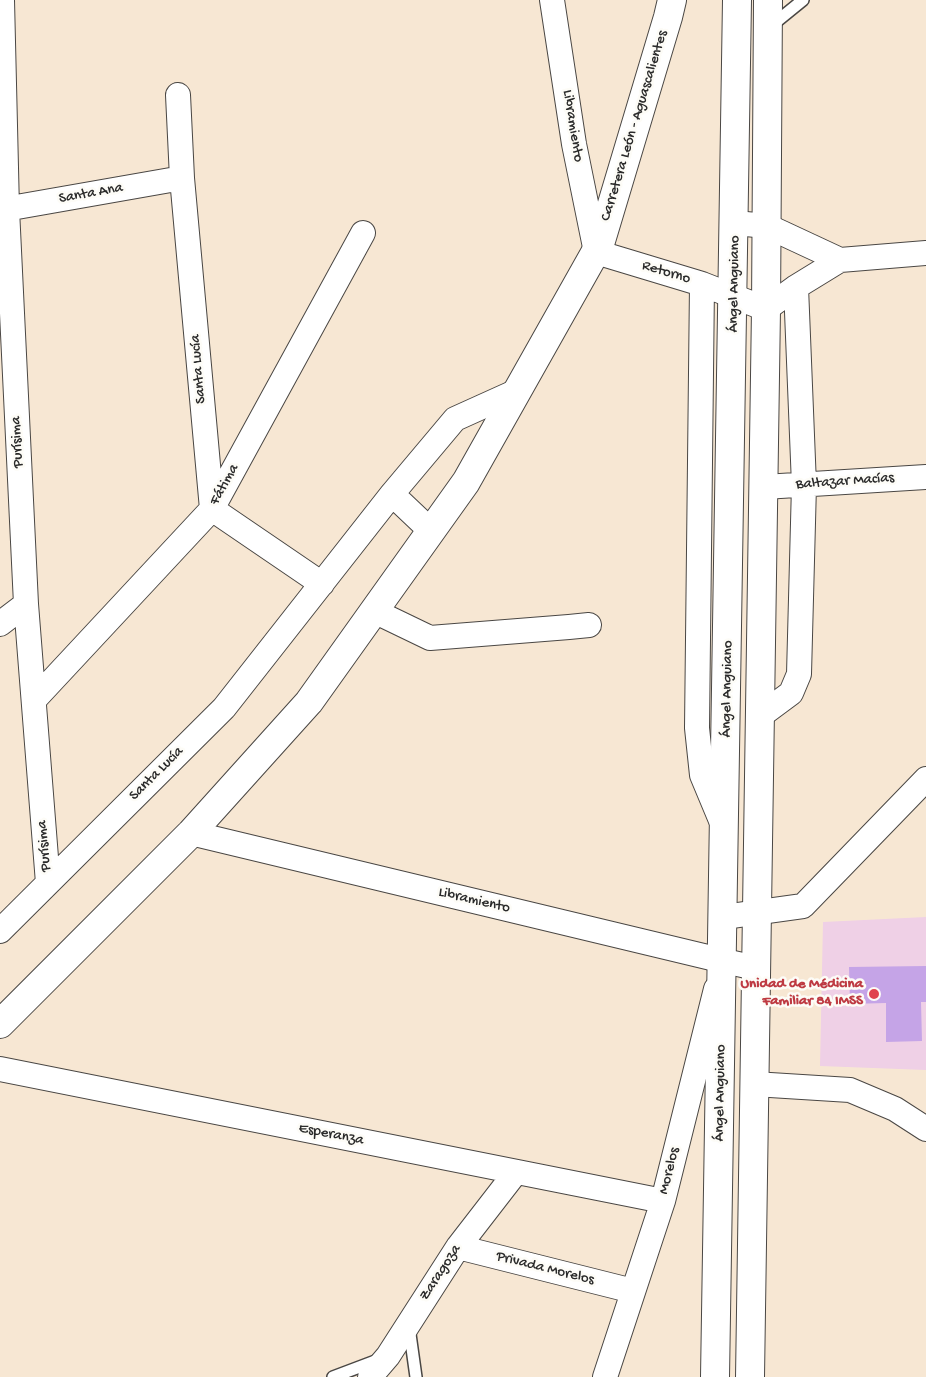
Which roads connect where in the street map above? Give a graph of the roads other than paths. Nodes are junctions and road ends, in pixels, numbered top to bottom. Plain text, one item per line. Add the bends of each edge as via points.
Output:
1 (2, 0) edge
2 (552, 0) edge
3 (672, 0) edge
4 (737, 0) edge
5 (768, 0) edge
6 (803, 0) edge
7 (768, 28) junction
8 (178, 96) dead end
9 (182, 178) junction
10 (3, 210) edge
11 (736, 223) junction
12 (767, 226) junction
13 (364, 233) dead end
14 (596, 252) junction
15 (926, 253) edge
16 (840, 260) junction
17 (702, 284) junction
18 (796, 287) junction
19 (735, 297) junction
20 (766, 309) junction
21 (517, 391) junction
22 (926, 477) edge
23 (804, 484) junction
24 (764, 487) junction
25 (392, 494) junction
26 (212, 509) junction
27 (431, 531) junction
28 (322, 584) junction
29 (26, 604) junction
30 (374, 611) junction
31 (0, 624) edge
32 (589, 624) dead end
33 (34, 700) junction
34 (760, 716) junction
35 (926, 780) edge
36 (192, 833) junction
37 (726, 833) junction
38 (48, 883) junction
39 (757, 912) junction
40 (724, 917) junction
41 (0, 931) edge
42 (724, 961) junction
43 (756, 968) junction
44 (0, 1024) edge
45 (0, 1069) edge
46 (754, 1084) junction
47 (926, 1129) edge
48 (516, 1172) junction
49 (662, 1201) junction
50 (458, 1247) junction
51 (633, 1291) junction
52 (409, 1323) junction
53 (388, 1356) junction
54 (333, 1377) edge
55 (370, 1377) edge
56 (416, 1377) edge
57 (606, 1377) edge
58 (715, 1377) edge
59 (750, 1377) edge

1 - 10 street, Purísima
2 - 14 street, Libramiento via 574,144
3 - 14 street, Carretera León - Aguascalientes
4 - 11 street, Ángel Anguiano
5 - 7 street, Ángel Anguiano
6 - 7 lane
7 - 12 street, Ángel Anguiano
8 - 9 street, Santa Lucía
9 - 10 street, Santa Ana
9 - 26 street, Santa Lucía
10 - 29 street, Purísima
11 - 12 street
11 - 19 street, Ángel Anguiano
12 - 16 street
12 - 20 street, Ángel Anguiano
13 - 26 street, Fátima
14 - 17 street, Retorno
14 - 21 street, Carretera León - Aguascalientes
15 - 16 street
16 - 18 street
17 - 19 street, Retorno
17 - 37 street via 697,728 702,775
18 - 20 street
18 - 23 street
19 - 20 street, Retorno
19 - 37 street, Ángel Anguiano
20 - 24 street, Ángel Anguiano
21 - 25 street, Santa Lucía via 455,419
21 - 27 street, Carretera León - Aguascalientes via 466,482
22 - 23 street, Baltazar Macías
23 - 24 street, Baltazar Macías
23 - 34 street via 799,674 791,693
24 - 34 street, Ángel Anguiano
25 - 27 street
25 - 28 street, Santa Lucía
26 - 28 street
26 - 33 street, Fátima
27 - 30 street, Carretera León - Aguascalientes
28 - 38 street, Santa Lucía via 224,708
29 - 31 street
29 - 33 street, Purísima
30 - 32 street via 430,638
30 - 36 street, Carretera León - Aguascalientes via 309,702
33 - 38 street, Purísima
34 - 39 street, Ángel Anguiano
35 - 39 street via 803,906
36 - 42 street, Libramiento
36 - 44 street, Carretera León - Aguascalientes
37 - 40 street, Ángel Anguiano
38 - 41 street, Santa Lucía
39 - 40 street
39 - 43 street, Ángel Anguiano
40 - 42 street, Ángel Anguiano
42 - 43 street, Libramiento
42 - 49 street, Morelos
42 - 58 street, Ángel Anguiano
43 - 46 street, Ángel Anguiano
45 - 48 street, Esperanza
46 - 47 street via 850,1090 895,1109
46 - 59 street, Ángel Anguiano
48 - 49 street, Esperanza
48 - 50 street, Zaragoza
49 - 51 street, Morelos
50 - 51 street, Privada Morelos
50 - 52 street, Zaragoza
51 - 57 street, Morelos
52 - 53 street, Zaragoza
52 - 56 lane
53 - 54 lane
53 - 55 street, Zaragoza

